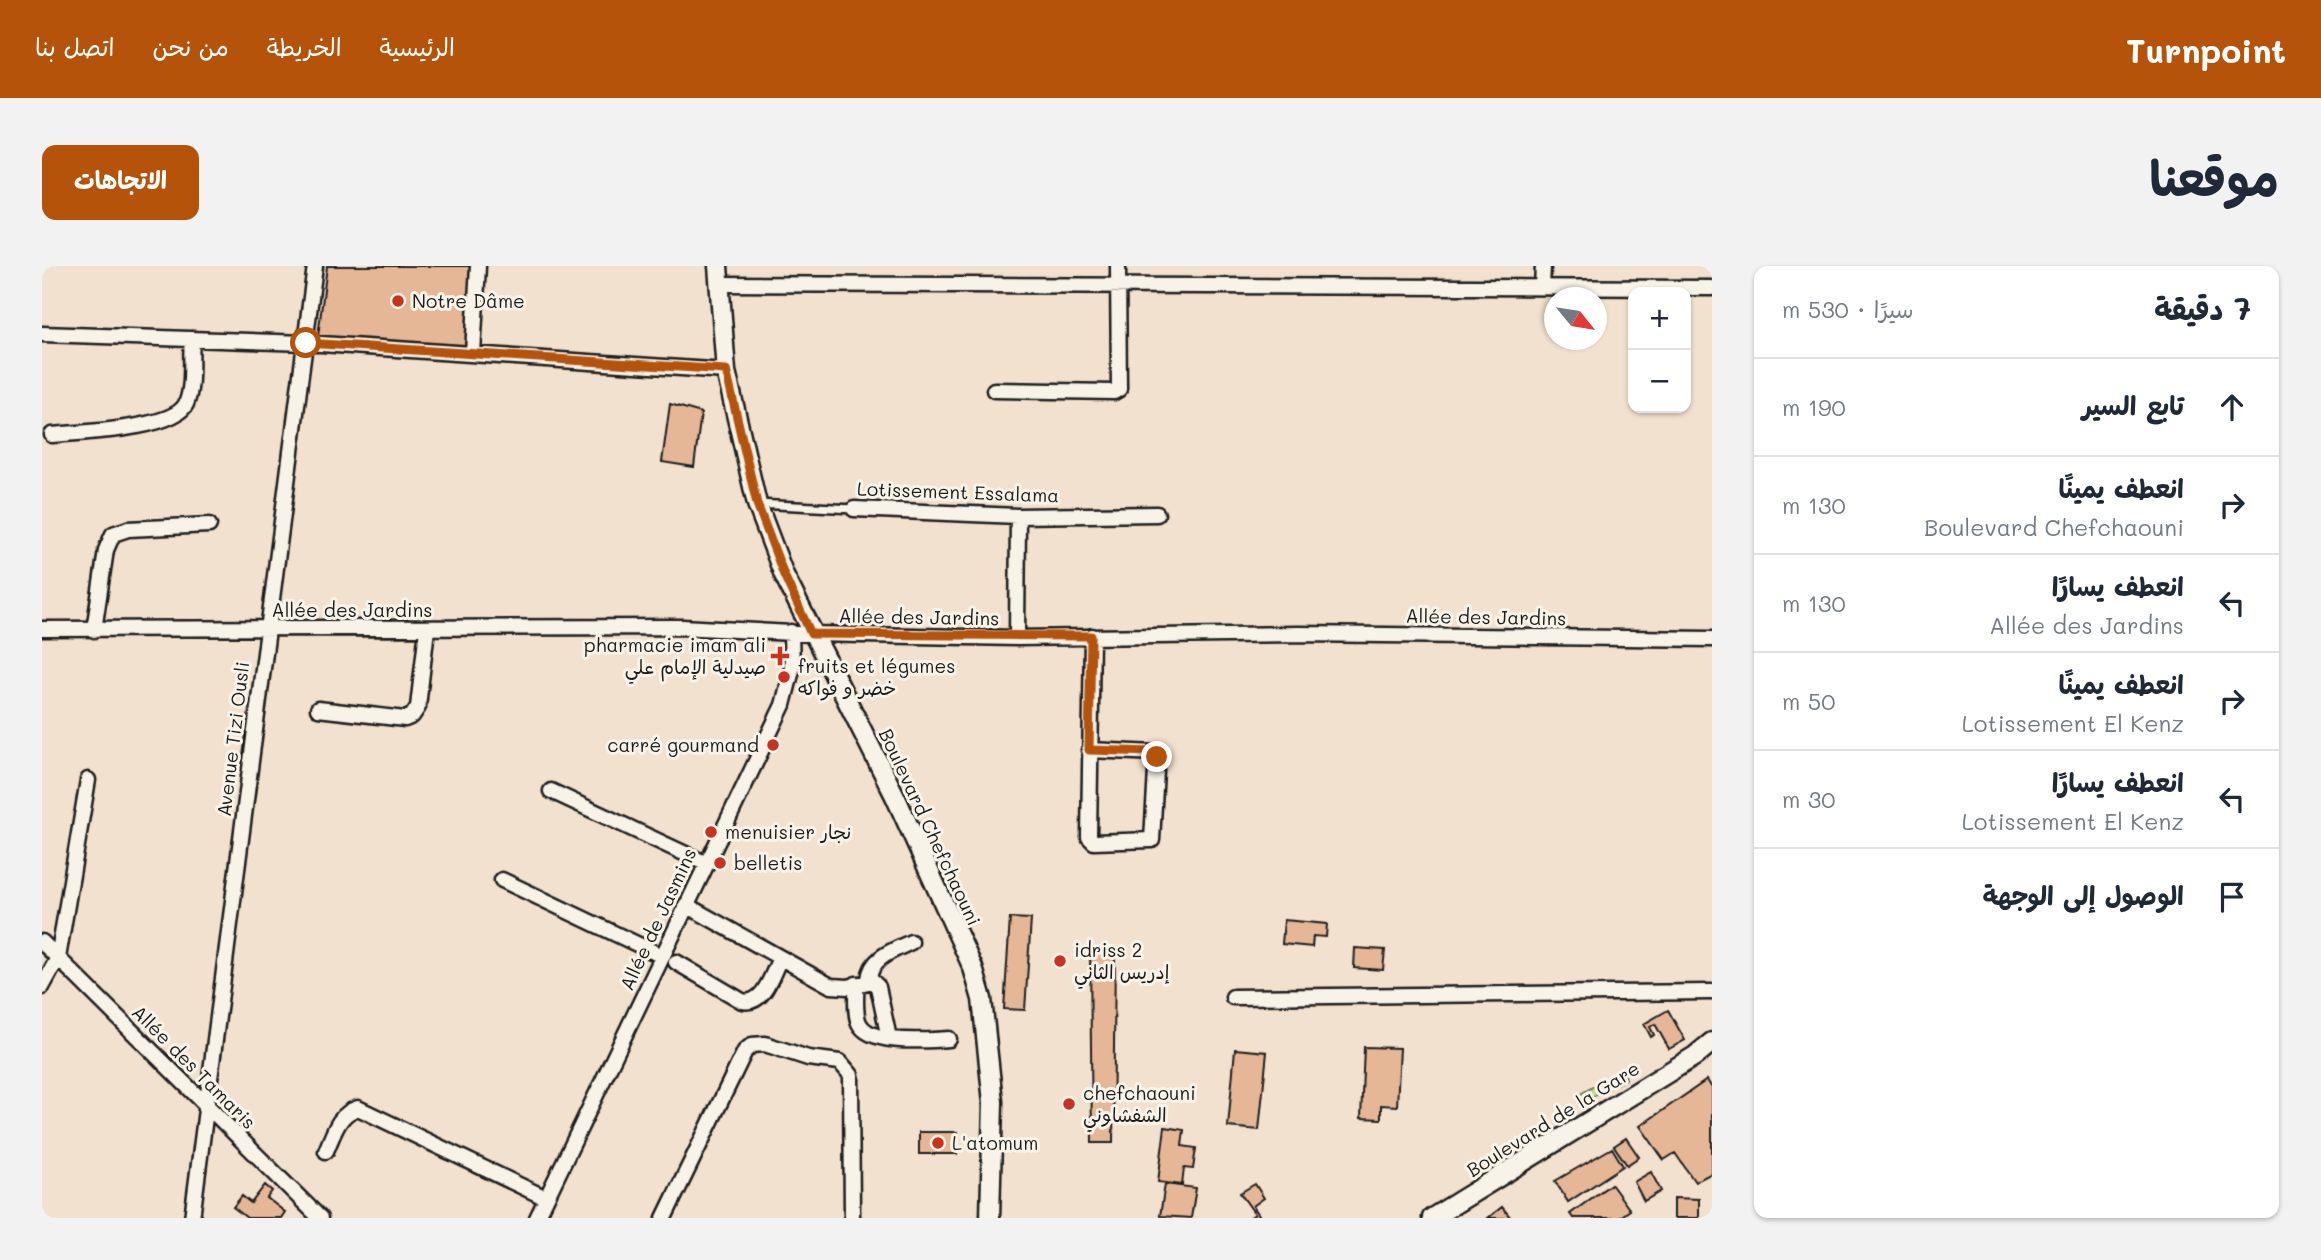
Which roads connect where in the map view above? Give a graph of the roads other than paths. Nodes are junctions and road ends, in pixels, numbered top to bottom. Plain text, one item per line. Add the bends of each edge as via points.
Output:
1 (315, 266) edge
2 (478, 266) edge
3 (1118, 266) edge
4 (1543, 266) edge
5 (719, 275) edge
6 (1118, 285) junction
7 (1542, 287) junction
8 (1712, 288) edge
9 (42, 334) edge
10 (191, 339) junction
11 (306, 343) junction
12 (473, 353) junction
13 (726, 370) junction
14 (994, 390) dead end
15 (52, 435) dead end
16 (757, 504) junction
17 (854, 509) joint
18 (1157, 514) dead end
19 (1018, 516) junction
20 (209, 525) dead end
21 (42, 629) edge
22 (427, 629) junction
23 (94, 630) junction
24 (267, 630) junction
25 (791, 632) junction
26 (811, 634) junction
27 (1091, 636) junction
28 (1017, 638) junction
29 (1712, 639) edge
30 (317, 709) dead end
31 (1089, 750) junction
32 (88, 780) dead end
33 (551, 791) dead end
34 (705, 863) junction
35 (502, 880) dead end
36 (686, 905) junction
37 (42, 942) edge
38 (911, 942) dead end
39 (662, 956) junction
40 (58, 958) junction
41 (780, 958) junction
42 (676, 962) dead end
43 (862, 981) junction
44 (42, 987) edge
45 (1712, 992) edge
46 (1234, 997) dead end
47 (889, 1038) junction
48 (949, 1039) dead end
49 (1712, 1042) edge
50 (1704, 1054) edge
51 (207, 1107) junction
52 (326, 1151) dead end
53 (546, 1198) junction
54 (192, 1218) edge
55 (320, 1218) edge
56 (537, 1218) edge
57 (664, 1218) edge
58 (852, 1218) edge
59 (990, 1218) edge
60 (1432, 1218) edge

1 - 11 street, Avenue Tizi Ousli
2 - 12 street
3 - 6 street
4 - 7 street
5 - 6 street
5 - 13 street, Boulevard Chefchaouni
6 - 7 street
6 - 14 street via 1119,389
7 - 8 street
9 - 10 street
10 - 11 street
10 - 15 street via 188,396 174,416
11 - 12 street
11 - 24 street, Avenue Tizi Ousli
12 - 13 street
13 - 16 street, Boulevard Chefchaouni
16 - 17 lane, Lotissement Essalama
16 - 26 street, Boulevard Chefchaouni
17 - 19 street, Lotissement Essalama
18 - 19 street, Lotissement Essalama
19 - 28 street
20 - 23 street via 128,529 113,534 106,550
21 - 23 street, Allée des Jardins
22 - 24 street, Allée des Jardins
22 - 25 street, Allée des Jardins via 682,627
22 - 30 street via 418,707 412,716 405,719
23 - 24 street, Allée des Jardins
24 - 51 street, Avenue Tizi Ousli
25 - 26 street, Allée des Jardins
25 - 34 street, Allée de Jasmins via 792,670 783,705
26 - 28 street, Allée des Jardins
26 - 59 street, Boulevard Chefchaouni via 895,796 973,968 982,999 993,1102
27 - 28 street, Allée des Jardins
27 - 29 street, Allée des Jardins
27 - 31 street
31 - 31 street via 1090,841 1152,841 1157,753
32 - 40 street
33 - 34 street
34 - 36 street, Allée de Jasmins
35 - 39 street
36 - 39 street, Allée de Jasmins
36 - 41 street
37 - 40 street, Allée des Tamaris
38 - 43 street via 878,959
39 - 53 street, Allée de Jasmins
40 - 44 street
40 - 51 street, Allée des Tamaris
41 - 42 street via 760,998 750,1002
41 - 43 street via 831,986
43 - 47 street via 878,986
43 - 47 street via 857,1016 862,1027
45 - 46 street
47 - 48 street
49 - 50 street, Boulevard de la Gare
50 - 60 street, Boulevard de la Gare
51 - 54 street, Avenue Tizi Ousli
51 - 55 street, Allée des Tamaris
52 - 53 street via 339,1121 358,1108
53 - 56 street, Allée de Jasmins
57 - 58 street via 745,1051 765,1044 808,1058 840,1062 851,1075

